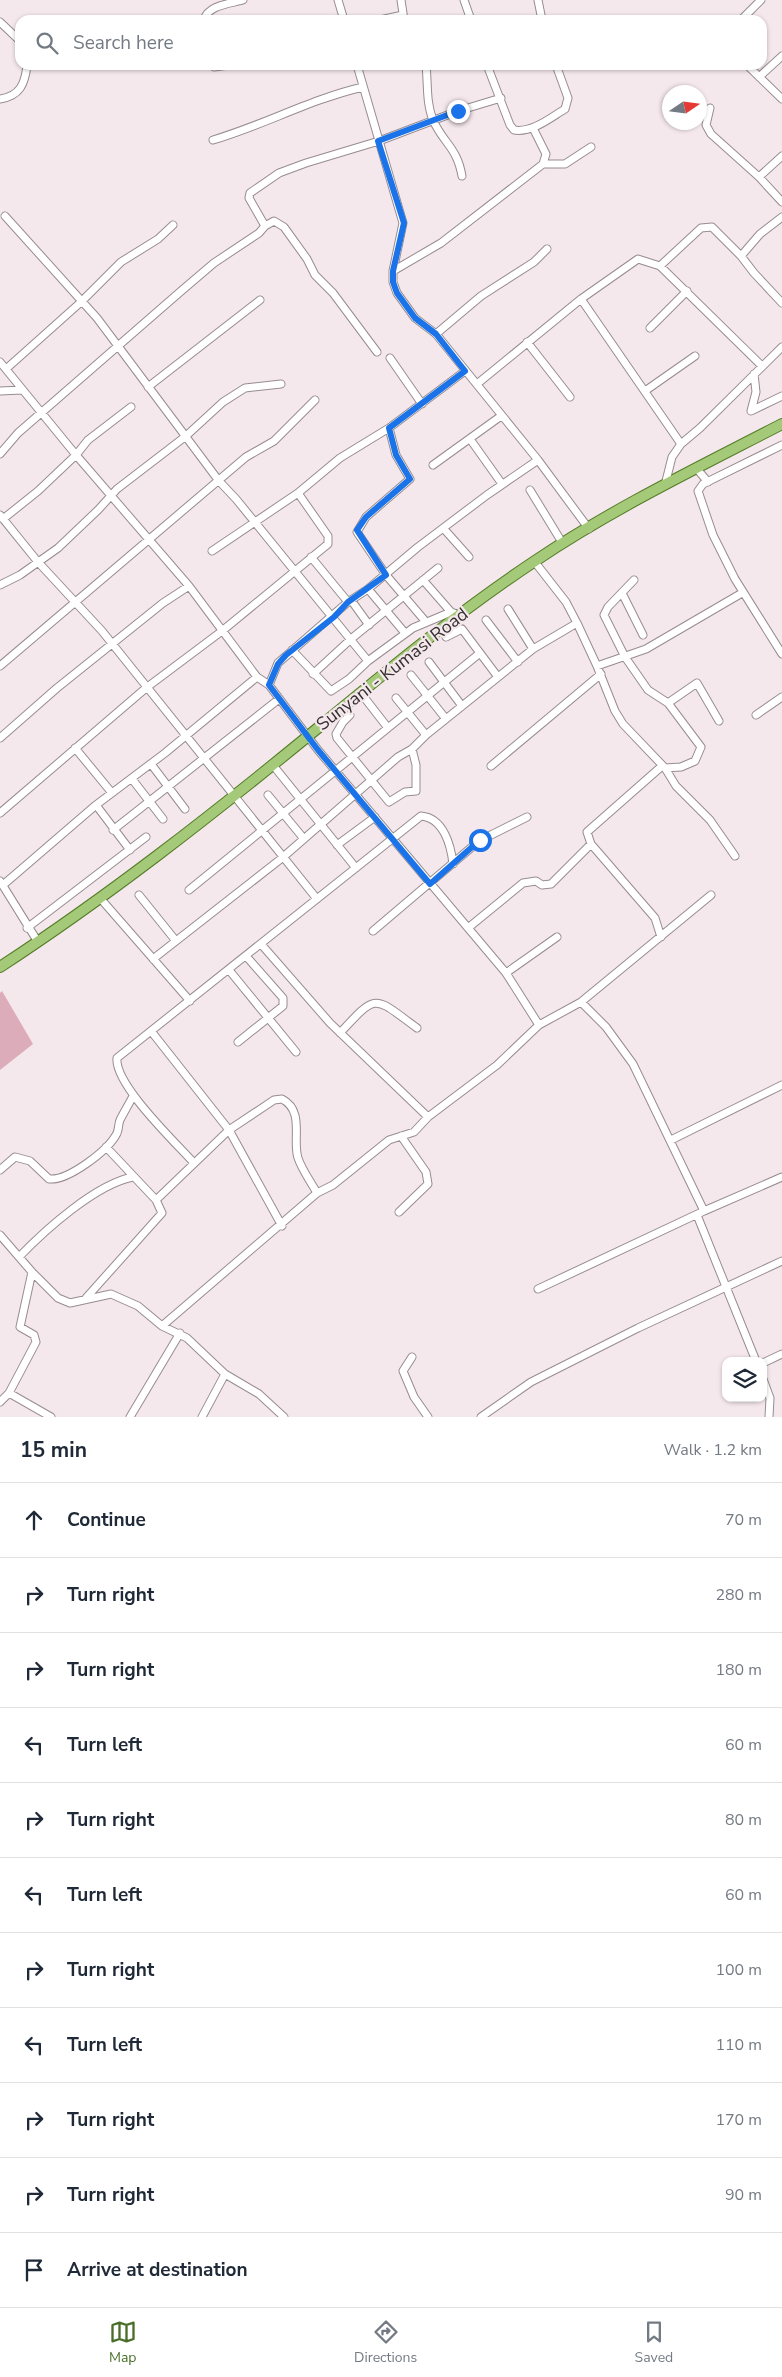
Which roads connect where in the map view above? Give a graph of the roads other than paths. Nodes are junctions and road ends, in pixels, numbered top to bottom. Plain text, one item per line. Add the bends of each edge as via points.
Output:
1 (243, 0) edge
2 (338, 0) edge
3 (402, 0) edge
4 (464, 0) edge
5 (538, 0) edge
6 (761, 0) edge
7 (205, 15) edge
8 (342, 15) edge
9 (403, 15) edge
10 (469, 15) edge
11 (541, 15) edge
12 (746, 15) edge
13 (0, 22) edge
14 (15, 36) edge
15 (782, 56) edge
16 (26, 70) edge
17 (358, 70) edge
18 (426, 70) edge
19 (490, 70) edge
20 (558, 70) edge
21 (752, 70) edge
22 (767, 70) edge
23 (767, 70) edge
24 (759, 77) junction
25 (363, 88) junction
26 (501, 98) junction
27 (0, 99) edge
28 (782, 99) edge
29 (710, 108) dead end
30 (434, 121) junction
31 (533, 128) junction
32 (213, 140) dead end
33 (378, 141) junction
34 (591, 147) dead end
35 (782, 156) edge
36 (544, 164) junction
37 (462, 176) dead end
38 (759, 177) junction
39 (782, 202) edge
40 (5, 216) dead end
41 (782, 217) edge
42 (174, 225) dead end
43 (265, 226) junction
44 (547, 249) dead end
45 (741, 256) junction
46 (660, 266) junction
47 (393, 271) junction
48 (687, 291) junction
49 (581, 299) junction
50 (260, 300) dead end
51 (81, 302) junction
52 (782, 303) edge
53 (650, 328) dead end
54 (436, 334) junction
55 (527, 342) junction
56 (119, 346) junction
57 (782, 347) edge
58 (377, 352) dead end
59 (694, 356) dead end
60 (390, 358) dead end
61 (0, 362) edge
62 (762, 366) junction
63 (6, 369) junction
64 (465, 371) junction
65 (754, 374) junction
66 (282, 384) dead end
67 (477, 384) junction
68 (148, 387) junction
69 (22, 390) junction
70 (0, 391) edge
71 (645, 391) junction
72 (782, 396) edge
73 (570, 397) dead end
74 (315, 400) dead end
75 (422, 404) junction
76 (130, 407) dead end
77 (42, 412) junction
78 (501, 416) junction
79 (782, 424) edge
80 (389, 428) junction
81 (186, 436) junction
82 (470, 439) junction
83 (681, 444) junction
84 (782, 445) edge
85 (0, 454) edge
86 (76, 455) junction
87 (538, 460) junction
88 (433, 465) dead end
89 (697, 469) junction
90 (219, 481) junction
91 (708, 482) junction
92 (502, 484) junction
93 (664, 485) junction
94 (530, 490) dead end
95 (298, 493) junction
96 (111, 495) junction
97 (2, 517) edge
98 (255, 524) junction
99 (444, 529) junction
100 (589, 529) junction
101 (148, 539) junction
102 (563, 544) junction
103 (212, 551) dead end
104 (311, 557) junction
105 (469, 557) dead end
106 (534, 561) junction
107 (38, 562) junction
108 (438, 568) dead end
109 (295, 570) junction
110 (386, 575) junction
111 (423, 580) junction
112 (634, 580) dead end
113 (0, 585) edge
114 (189, 586) junction
115 (368, 589) junction
116 (622, 593) junction
117 (742, 593) junction
118 (405, 595) junction
119 (76, 600) junction
120 (350, 601) junction
121 (508, 608) dead end
122 (387, 610) junction
123 (455, 614) junction
124 (334, 617) junction
125 (486, 620) dead end
126 (426, 622) junction
127 (577, 623) junction
128 (369, 625) junction
129 (222, 631) junction
130 (406, 633) junction
131 (642, 636) dead end
132 (446, 637) dead end
133 (351, 639) junction
134 (112, 645) junction
135 (533, 649) junction
136 (292, 650) junction
137 (480, 653) junction
138 (782, 654) edge
139 (625, 657) junction
140 (368, 662) junction
141 (429, 662) dead end
142 (518, 662) junction
143 (0, 666) edge
144 (597, 666) junction
145 (313, 674) junction
146 (601, 674) junction
147 (411, 675) dead end
148 (257, 677) junction
149 (498, 677) junction
150 (445, 682) junction
151 (269, 685) junction
152 (146, 688) junction
153 (360, 692) junction
154 (428, 696) junction
155 (782, 697) edge
156 (396, 698) dead end
157 (280, 699) junction
158 (668, 703) junction
159 (462, 706) junction
160 (407, 712) junction
161 (350, 715) dead end
162 (756, 715) dead end
163 (446, 719) junction
164 (719, 721) dead end
165 (388, 728) junction
166 (426, 735) junction
167 (185, 736) junction
168 (307, 736) junction
169 (0, 738) edge
170 (75, 748) junction
171 (412, 749) junction
172 (352, 756) junction
173 (205, 760) junction
174 (151, 764) junction
175 (272, 764) junction
176 (491, 766) dead end
177 (664, 767) junction
178 (336, 770) junction
179 (132, 779) junction
180 (371, 780) junction
181 (168, 787) junction
182 (112, 793) junction
183 (356, 793) junction
184 (268, 795) dead end
185 (233, 796) junction
186 (300, 800) junction
187 (151, 801) junction
188 (96, 806) junction
189 (185, 809) dead end
190 (0, 813) edge
191 (283, 814) junction
192 (375, 817) junction
193 (527, 817) dead end
194 (163, 819) dead end
195 (321, 825) junction
196 (113, 830) junction
197 (261, 831) junction
198 (146, 837) dead end
199 (304, 839) junction
200 (393, 840) junction
201 (591, 844) junction
202 (337, 845) junction
203 (130, 850) junction
204 (735, 856) dead end
205 (282, 858) junction
206 (453, 864) junction
207 (356, 868) junction
208 (2, 883) edge
209 (430, 884) junction
210 (189, 890) dead end
211 (139, 895) dead end
212 (711, 895) dead end
213 (100, 898) junction
214 (317, 899) junction
215 (27, 928) junction
216 (468, 928) junction
217 (374, 931) dead end
218 (557, 937) dead end
219 (661, 937) junction
220 (176, 941) junction
221 (38, 942) junction
222 (261, 944) junction
223 (246, 956) junction
224 (153, 959) junction
225 (0, 967) edge
226 (229, 970) junction
227 (506, 972) junction
228 (190, 1000) junction
229 (581, 1002) junction
230 (267, 1017) junction
231 (539, 1024) junction
232 (417, 1028) dead end
233 (151, 1031) junction
234 (340, 1033) junction
235 (238, 1042) dead end
236 (296, 1052) dead end
237 (782, 1084) edge
238 (133, 1096) junction
239 (428, 1117) junction
240 (229, 1130) junction
241 (401, 1136) junction
242 (671, 1140) junction
243 (106, 1147) junction
244 (193, 1162) junction
245 (0, 1170) edge
246 (133, 1178) junction
247 (782, 1178) edge
248 (318, 1193) junction
249 (156, 1200) junction
250 (704, 1211) junction
251 (399, 1212) dead end
252 (697, 1215) junction
253 (282, 1226) junction
254 (0, 1235) edge
255 (19, 1257) junction
256 (782, 1261) edge
257 (32, 1272) junction
258 (726, 1288) junction
259 (538, 1289) dead end
260 (86, 1298) junction
261 (162, 1326) junction
262 (180, 1333) junction
263 (782, 1354) edge
264 (754, 1357) edge
265 (412, 1358) dead end
266 (767, 1360) edge
267 (225, 1374) junction
268 (767, 1390) edge
269 (3, 1397) edge
270 (51, 1417) edge
271 (130, 1417) edge
272 (202, 1417) edge
273 (284, 1417) edge
274 (428, 1417) edge
275 (482, 1417) edge
276 (769, 1417) edge

1 - 7 street via 213,8
2 - 8 street
3 - 9 street
4 - 10 street
5 - 11 street
6 - 12 street
13 - 14 street
15 - 22 street
16 - 27 street via 23,85 16,94
17 - 25 street
18 - 30 street
19 - 26 street
20 - 31 street via 568,98 565,109
21 - 24 street
23 - 24 street
24 - 28 street
25 - 32 street via 339,93
25 - 33 street
26 - 30 street
26 - 31 street via 514,130
29 - 38 street via 706,125 711,134
30 - 33 street
30 - 37 street via 455,152
31 - 36 street via 546,154
33 - 43 street via 288,170 250,193 249,198
33 - 47 street via 404,223
34 - 36 street via 565,164
35 - 38 street
36 - 47 street via 441,244
38 - 39 street
40 - 51 street
41 - 45 street via 760,234
42 - 51 street via 121,262
43 - 56 street via 214,263
43 - 58 street via 274,221 284,227 315,275 334,293
44 - 54 street
45 - 46 street via 708,226 701,228
45 - 52 street
46 - 48 street
46 - 49 street via 638,259
47 - 54 street via 393,282 403,303 415,318
48 - 53 street
48 - 62 street
49 - 55 street
49 - 71 street
50 - 68 street
51 - 56 street
51 - 63 street
54 - 64 street
55 - 67 street
55 - 73 street
56 - 68 street
56 - 77 street
57 - 62 street
59 - 71 street
60 - 75 street
61 - 63 street
62 - 65 street
63 - 69 street
64 - 67 street
64 - 75 street
65 - 72 street via 756,392 751,411
65 - 83 street
66 - 81 street via 244,388 217,407
67 - 78 street
68 - 81 street
69 - 70 street
69 - 77 street
71 - 83 street
74 - 90 street via 274,441 246,457
75 - 80 street
76 - 86 street via 88,440
77 - 85 street via 11,439
77 - 86 street
78 - 82 street
78 - 87 street
79 - 89 main road, Sunyani - Kumasi Road
80 - 95 street via 340,458
80 - 110 street via 396,455 410,479 366,517 357,530
81 - 90 street
81 - 96 street
82 - 88 street
82 - 92 street
83 - 93 street via 672,457
84 - 91 street
86 - 96 street
86 - 97 street via 38,491
87 - 92 street
87 - 100 street
89 - 91 street
89 - 93 main road, Sunyani - Kumasi Road
90 - 98 street
90 - 101 street
91 - 117 street via 699,488 699,497 713,536
92 - 99 street
93 - 100 main road, Sunyani - Kumasi Road
94 - 102 street
95 - 98 street
95 - 104 street via 330,540
96 - 101 street
96 - 107 street via 75,533
97 - 107 street
98 - 103 street
98 - 109 street
99 - 105 street
99 - 110 street
100 - 102 main road, Sunyani - Kumasi Road
101 - 114 street
101 - 119 street
102 - 106 main road, Sunyani - Kumasi Road
104 - 109 street
104 - 120 street
106 - 123 main road, Sunyani - Kumasi Road
106 - 127 street via 566,602
107 - 113 street
107 - 119 street
108 - 111 street
109 - 124 street
109 - 129 street
110 - 115 street
110 - 118 street
111 - 118 street
111 - 123 street
112 - 116 street
114 - 129 street
114 - 134 street
115 - 120 street
115 - 122 street
116 - 131 street
116 - 139 street via 604,615
117 - 138 street
117 - 139 street via 671,636
118 - 122 street
118 - 126 street
119 - 134 street
119 - 143 street
120 - 124 street
120 - 128 street
121 - 135 street
122 - 128 street
122 - 130 street
123 - 126 street
123 - 153 main road, Sunyani - Kumasi Road
124 - 133 street
124 - 136 street
125 - 142 street
126 - 130 street
127 - 135 street
127 - 144 street
128 - 133 street
129 - 148 street
129 - 152 street
130 - 140 street
132 - 137 street via 462,629
133 - 140 street
133 - 145 street
134 - 152 street
134 - 169 street
135 - 142 street
136 - 145 street
136 - 151 street via 278,664
137 - 149 street
137 - 150 street
139 - 144 street
139 - 158 street via 648,690
140 - 145 street via 333,691
141 - 150 street
142 - 149 street
144 - 146 street
146 - 176 street
146 - 177 street via 623,724
147 - 154 street
148 - 151 street
148 - 167 street
149 - 159 street
150 - 154 street
150 - 159 street
151 - 157 street
152 - 167 street
152 - 170 street
153 - 165 street
153 - 168 main road, Sunyani - Kumasi Road
154 - 160 street
154 - 163 street
155 - 162 street
156 - 160 street
157 - 168 street
157 - 173 street
158 - 164 street via 697,683
158 - 177 street via 701,750 695,761 689,764
159 - 163 street
160 - 165 street
160 - 166 street
161 - 172 street via 336,734
163 - 166 street
165 - 172 street
166 - 171 street
167 - 173 street
167 - 174 street
168 - 175 main road, Sunyani - Kumasi Road
168 - 178 street
170 - 182 street
170 - 190 street
171 - 180 street
171 - 180 street via 416,765 415,791 405,792 389,802
172 - 178 street
172 - 180 street
173 - 181 street
173 - 185 street
174 - 179 street
174 - 181 street
175 - 185 main road, Sunyani - Kumasi Road
175 - 186 street
177 - 201 street via 590,828
177 - 204 street via 676,786 710,820
178 - 183 street
178 - 186 street
179 - 182 street
179 - 187 street
180 - 183 street
181 - 187 street
181 - 189 street
182 - 188 street
183 - 192 street
183 - 195 street
184 - 191 street
185 - 197 street
185 - 213 main road, Sunyani - Kumasi Road
186 - 191 street
186 - 195 street
187 - 194 street
187 - 196 street
188 - 196 street
188 - 208 street
191 - 197 street
191 - 199 street
192 - 200 street
192 - 202 street
193 - 206 street via 480,840
195 - 199 street
195 - 202 street
196 - 203 street
197 - 205 street
197 - 210 street
198 - 203 street
199 - 205 street
200 - 206 street via 425,816 443,830 451,847
200 - 207 street
200 - 209 street
201 - 216 street via 551,884 542,885 536,880 523,882
201 - 219 street via 655,918
202 - 207 street
203 - 215 street
205 - 214 street
205 - 220 street
206 - 209 street
207 - 214 street
208 - 215 street
209 - 216 street
209 - 217 street
211 - 220 street
212 - 219 street
213 - 221 main road, Sunyani - Kumasi Road
213 - 224 street
214 - 222 street
215 - 221 street
216 - 227 street
218 - 227 street
219 - 229 street
220 - 224 street
221 - 225 main road, Sunyani - Kumasi Road
222 - 223 street
222 - 234 street
223 - 226 street
223 - 230 street via 283,998 283,1006
224 - 228 street
226 - 228 street
226 - 230 street
227 - 231 street
228 - 233 street
229 - 231 street
229 - 242 street via 613,1036 633,1064
230 - 235 street
230 - 236 street
231 - 239 street via 496,1065
232 - 234 street via 383,1003 372,1003 364,1007
233 - 238 street via 117,1058 118,1068
233 - 240 street
234 - 239 street
237 - 242 street
238 - 243 street via 120,1120 117,1135
238 - 244 street
239 - 241 street via 414,1132
240 - 244 street
240 - 248 street via 274,1100 287,1102 295,1117 299,1161
240 - 253 street
241 - 248 street via 389,1140
241 - 251 street via 426,1172 428,1184
242 - 250 street
243 - 245 street via 82,1166 54,1179 44,1176 30,1162 15,1157
243 - 246 street
244 - 249 street
246 - 249 street
246 - 255 street via 112,1184 54,1223
247 - 250 street
248 - 253 street
249 - 260 street via 161,1215
250 - 252 street
252 - 258 street
252 - 259 street
253 - 261 street
254 - 255 street
255 - 257 street
256 - 258 street
257 - 260 street via 66,1302
257 - 269 street via 20,1327 34,1335 36,1342
258 - 264 street
258 - 275 street via 531,1382
260 - 261 street via 111,1294 138,1306
261 - 262 street
262 - 267 street
262 - 271 street
263 - 266 street
265 - 274 street via 404,1371 414,1397
267 - 272 street
267 - 273 street via 258,1394
268 - 276 street
269 - 270 street

